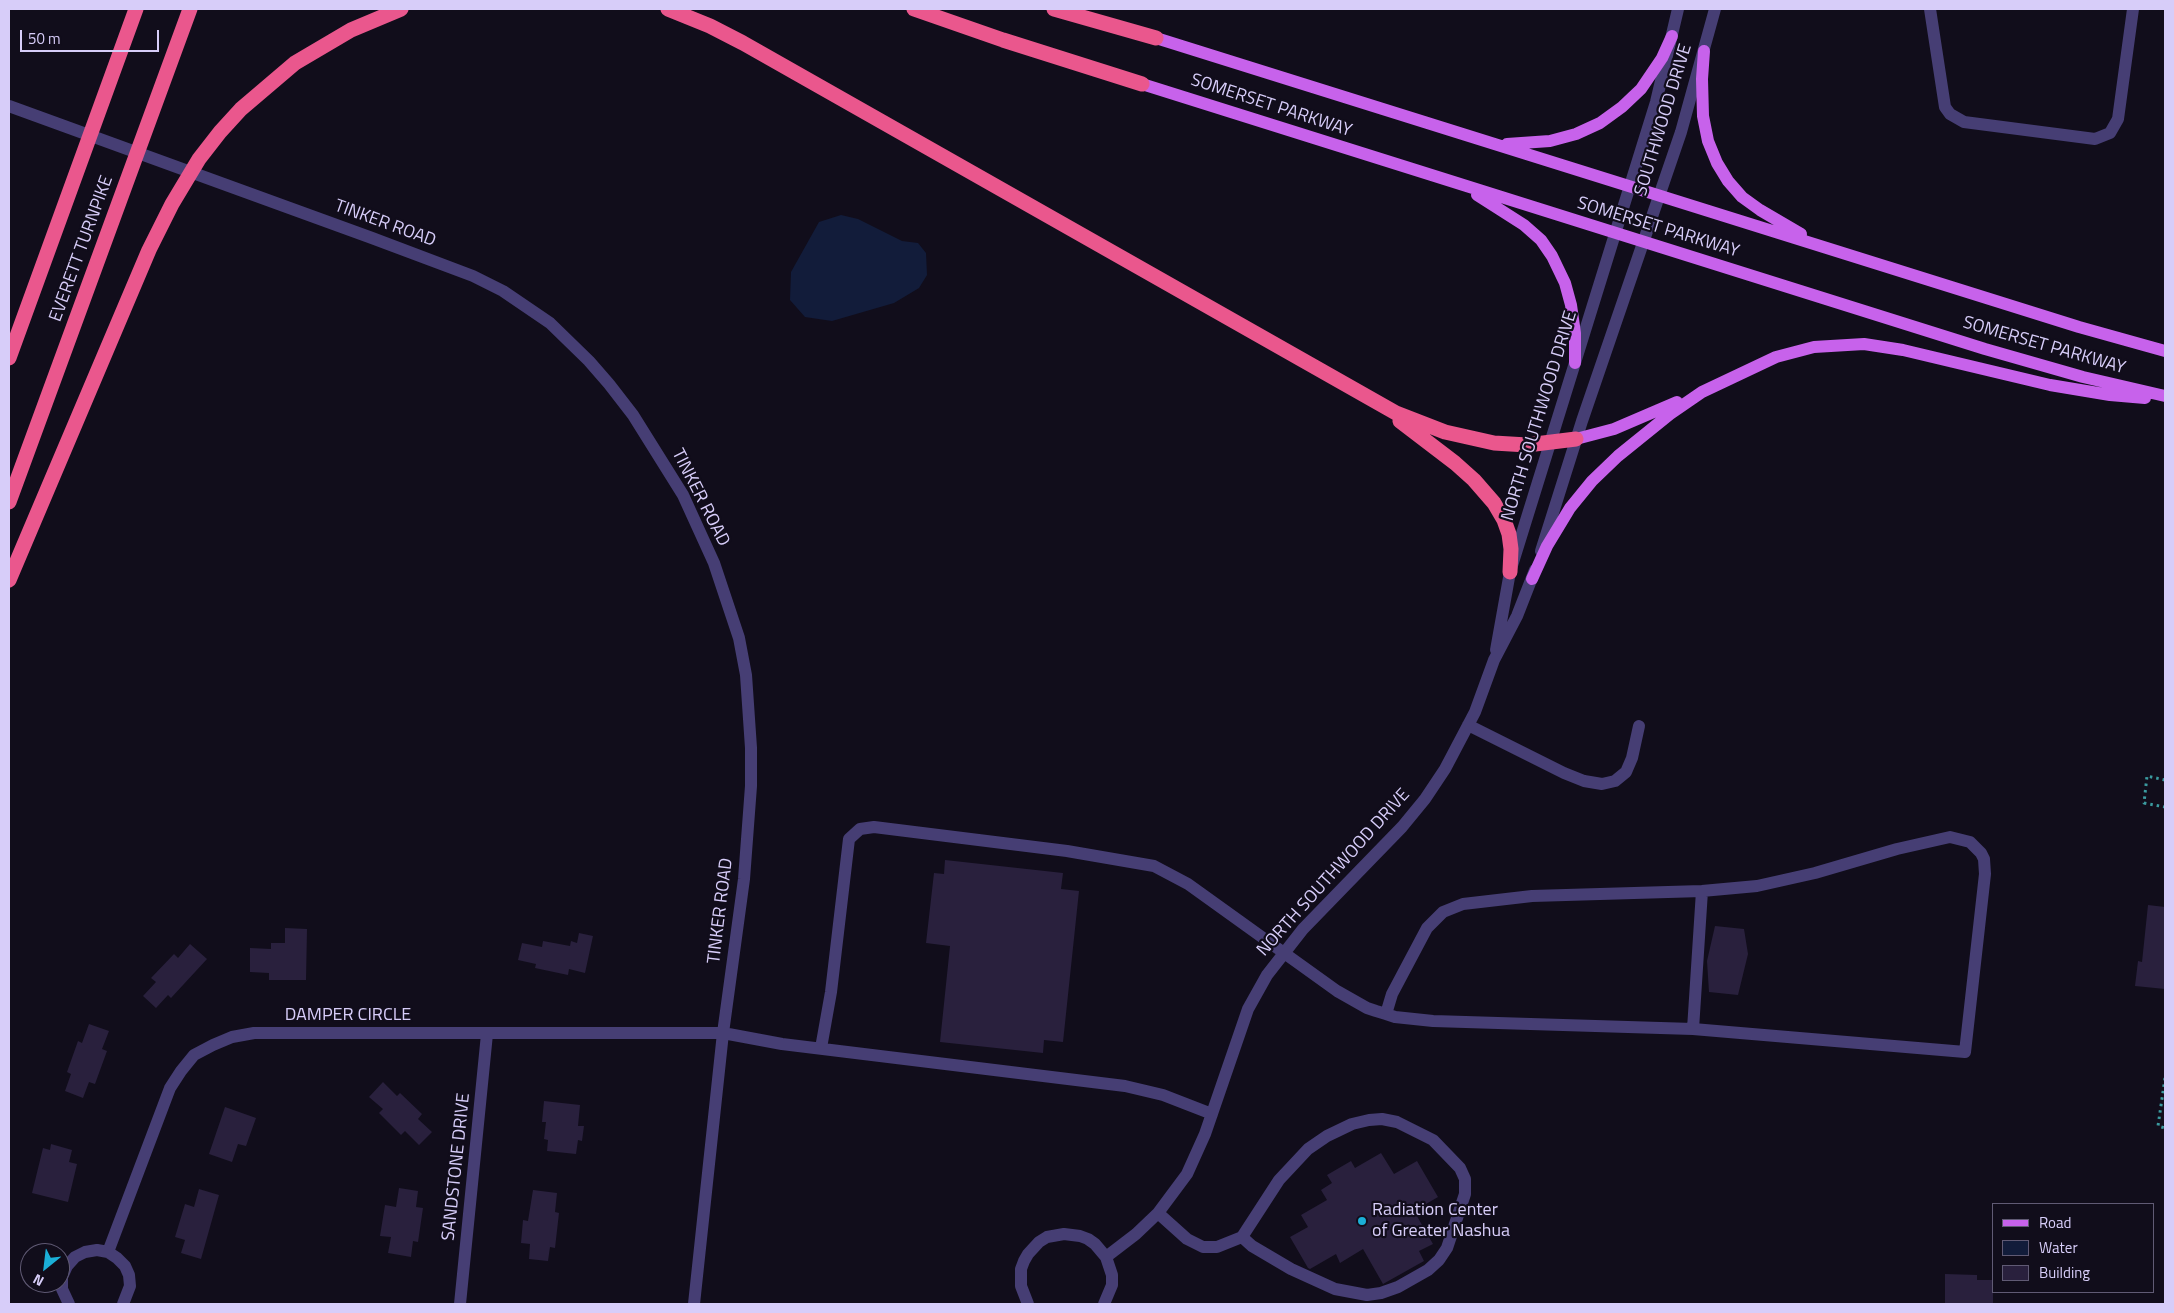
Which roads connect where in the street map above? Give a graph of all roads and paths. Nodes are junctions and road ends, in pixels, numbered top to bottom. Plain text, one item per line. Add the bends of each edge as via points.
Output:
1 (132, 9) edge
2 (136, 9) edge
3 (190, 9) edge
4 (401, 9) edge
5 (668, 9) edge
6 (914, 9) edge
7 (1054, 9) edge
8 (1076, 9) edge
9 (1678, 9) edge
10 (1715, 9) edge
11 (1930, 9) edge
12 (2132, 9) edge
13 (1672, 36) junction
14 (1156, 38) junction
15 (1704, 51) junction
16 (113, 72) junction
17 (1142, 84) joint
18 (9, 106) edge
19 (1486, 142) junction
20 (1446, 180) junction
21 (1629, 186) junction
22 (1660, 195) junction
23 (1615, 232) junction
24 (1644, 242) junction
25 (1837, 251) junction
26 (2165, 351) edge
27 (9, 358) edge
28 (1575, 363) junction
29 (1336, 380) junction
30 (1702, 392) junction
31 (2165, 396) edge
32 (1576, 439) junction
33 (1550, 443) junction
34 (9, 502) edge
35 (1510, 572) junction
36 (1532, 579) junction
37 (9, 580) edge
38 (1494, 660) junction
39 (1468, 725) junction
40 (1640, 726) dead end
41 (2165, 780) edge
42 (2165, 807) edge
43 (1702, 891) junction
44 (1283, 952) junction
45 (1386, 1014) junction
46 (1693, 1029) junction
47 (723, 1033) junction
48 (487, 1034) junction
49 (821, 1048) junction
50 (2165, 1078) edge
51 (1212, 1114) junction
52 (2165, 1128) edge
53 (1158, 1213) junction
54 (1242, 1237) junction
55 (108, 1252) junction
56 (1106, 1257) junction
57 (69, 1304) edge
58 (123, 1304) edge
59 (460, 1304) edge
60 (694, 1304) edge
61 (1028, 1304) edge
62 (1104, 1304) edge

1 - 16 highway
2 - 16 highway, EVERETT TURNPIKE
3 - 34 highway, EVERETT TURNPIKE
4 - 37 highway via 351,30 296,63 241,109 199,160 149,250
5 - 29 highway via 743,43
6 - 17 highway
7 - 14 highway
8 - 14 highway
9 - 13 street, SOUTHWOOD DRIVE
10 - 15 street, SOUTHWOOD DRIVE
11 - 12 street via 1945,107 1950,114 1964,122 2095,139 2110,133 2118,120
13 - 19 main road via 1649,79 1633,98 1600,123 1550,141
13 - 21 street, SOUTHWOOD DRIVE via 1656,102
14 - 19 main road, SOMERSET PARKWAY
15 - 22 street, SOUTHWOOD DRIVE
15 - 25 main road via 1703,116 1708,141 1722,173 1734,190 1760,210
16 - 27 highway, EVERETT TURNPIKE
17 - 20 main road, SOMERSET PARKWAY
18 - 47 street, TINKER ROAD via 424,257 503,291 550,323 589,361 633,415 704,538 739,638 746,675 751,748 748,834
19 - 21 main road, SOMERSET PARKWAY
20 - 23 main road, SOMERSET PARKWAY
20 - 28 main road via 1505,211 1533,232 1547,248 1562,274 1568,293 1575,333
21 - 22 main road, SOMERSET PARKWAY
21 - 23 street, NORTH SOUTHWOOD DRIVE
22 - 24 street, SOUTHWOOD DRIVE
22 - 25 main road, SOMERSET PARKWAY
23 - 24 main road, SOMERSET PARKWAY
23 - 28 street, NORTH SOUTHWOOD DRIVE
24 - 31 main road, SOMERSET PARKWAY via 2017,359
24 - 32 street, NORTH SOUTHWOOD DRIVE
25 - 26 main road, SOMERSET PARKWAY
28 - 33 street, NORTH SOUTHWOOD DRIVE
29 - 33 highway via 1396,413 1462,437 1511,444
29 - 35 highway via 1413,430 1482,488 1507,527
30 - 31 main road via 1776,357 1814,347 1864,344 2077,390 2138,398
30 - 32 main road via 1625,424
30 - 36 main road via 1642,436 1592,481 1554,533
32 - 33 highway
32 - 36 street, NORTH SOUTHWOOD DRIVE
33 - 35 street, NORTH SOUTHWOOD DRIVE
35 - 38 street, NORTH SOUTHWOOD DRIVE
36 - 38 street, NORTH SOUTHWOOD DRIVE
38 - 39 street, NORTH SOUTHWOOD DRIVE
39 - 40 street via 1564,773 1602,784 1615,781 1626,772
39 - 44 street, NORTH SOUTHWOOD DRIVE via 1445,769 1414,812
41 - 42 path via 2147,776 2144,804
43 - 45 street via 1532,896 1454,907 1437,917 1427,928 1392,994
43 - 46 street
43 - 46 street via 1757,886 1950,837 1976,846 1985,866 1965,1052
44 - 45 street via 1337,991 1367,1008
44 - 49 street via 1188,884 1154,866 1058,849 874,827 860,829 849,839
44 - 51 street, NORTH SOUTHWOOD DRIVE via 1248,1010
45 - 46 street via 1433,1021
47 - 48 street, DAMPER CIRCLE
47 - 49 street, DAMPER CIRCLE
47 - 60 street, TINKER ROAD
48 - 55 street, DAMPER CIRCLE via 254,1033 232,1037 194,1055 170,1088
48 - 59 street, SANDSTONE DRIVE
49 - 51 street, DAMPER CIRCLE via 1125,1086 1163,1095
50 - 52 path via 2158,1126
51 - 53 street, NORTH SOUTHWOOD DRIVE via 1187,1174
53 - 54 street via 1175,1230 1203,1247 1217,1246
53 - 56 street, NORTH SOUTHWOOD DRIVE
54 - 54 street via 1279,1180 1308,1149 1352,1124 1382,1119 1398,1122 1432,1140 1460,1168 1465,1179 1465,1194 1447,1248 1439,1260 1406,1283 1381,1292 1367,1295 1335,1289 1291,1269
55 - 57 street via 85,1252 67,1266 62,1277 62,1289
55 - 58 street via 118,1258 129,1275 128,1296
56 - 61 street via 1095,1244 1080,1236 1055,1235 1040,1242 1028,1254 1021,1269 1021,1286
56 - 62 street via 1112,1285

